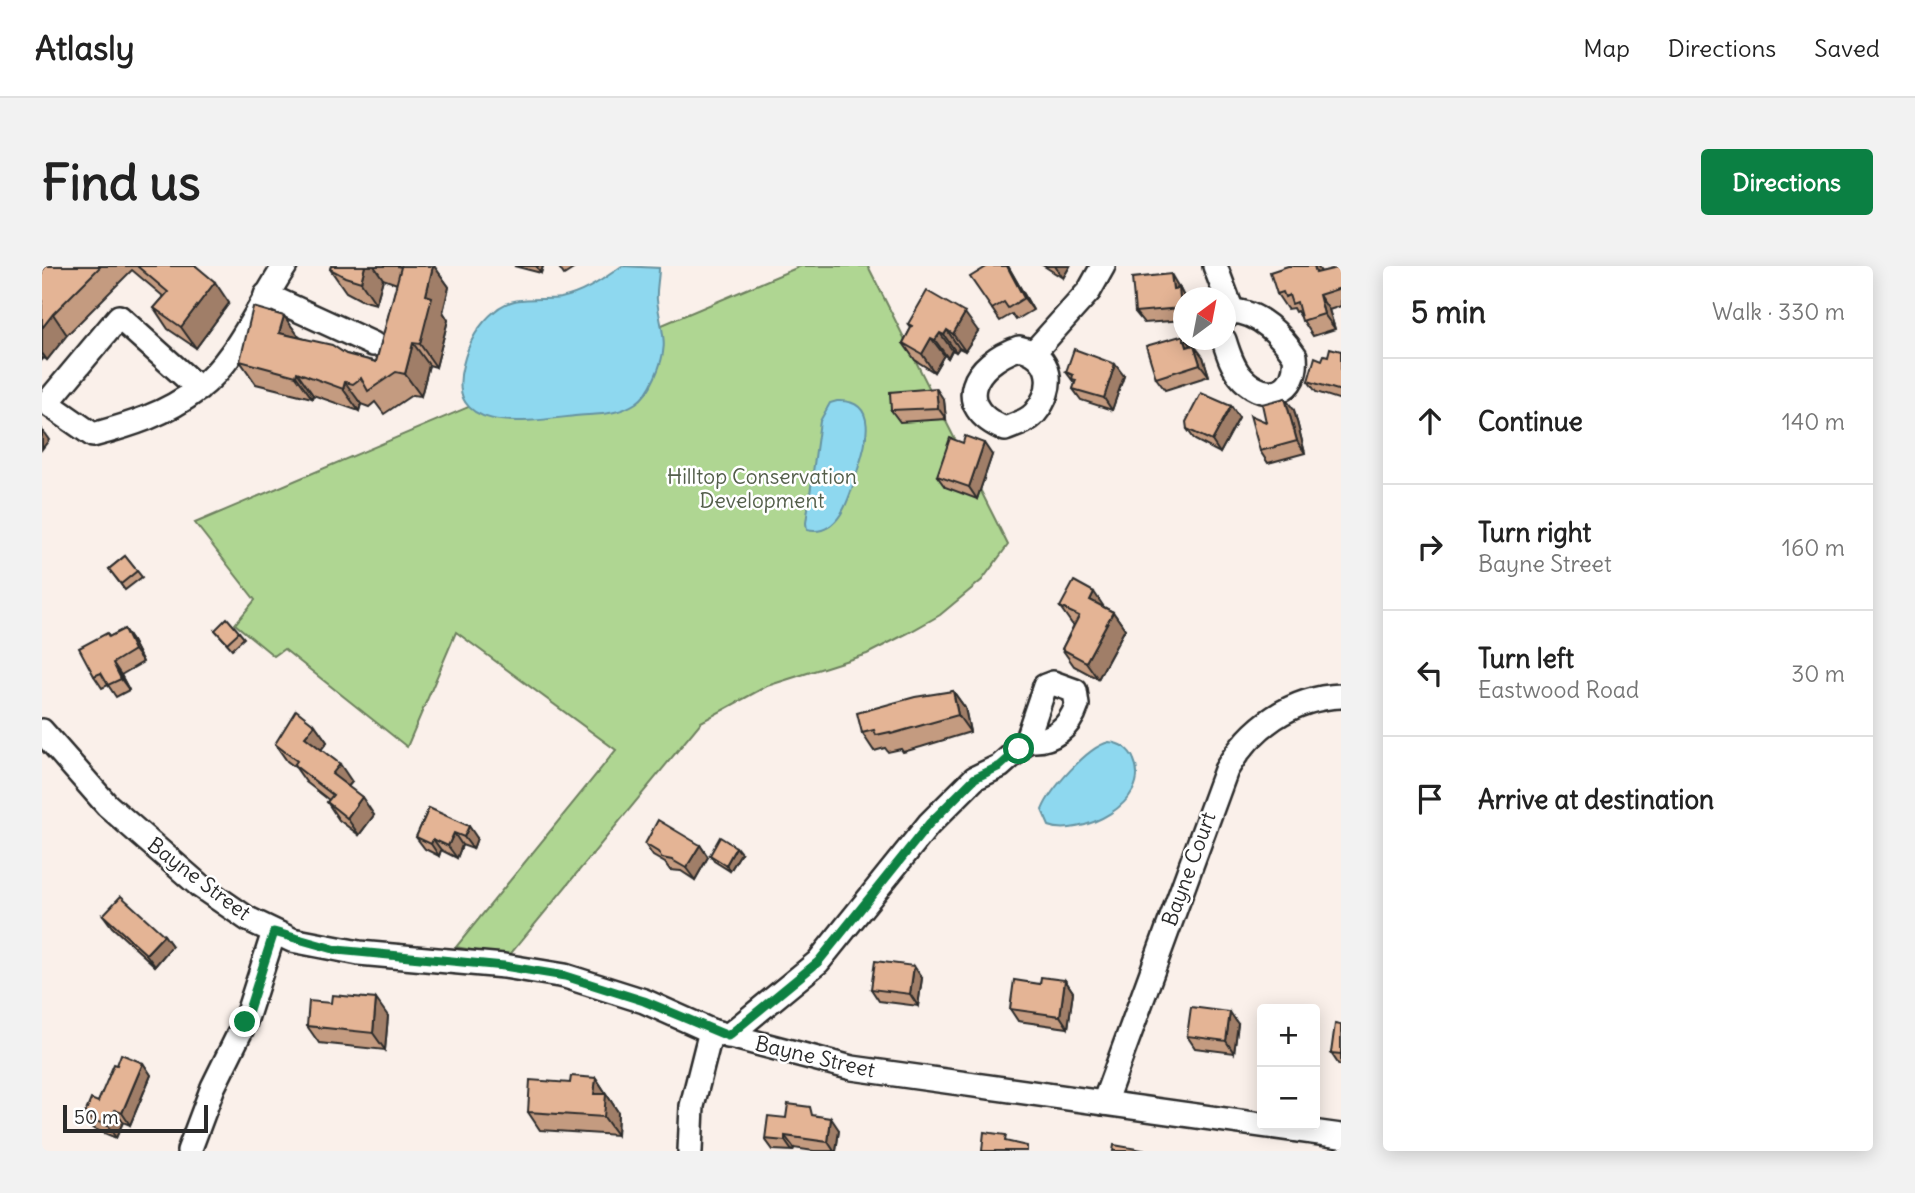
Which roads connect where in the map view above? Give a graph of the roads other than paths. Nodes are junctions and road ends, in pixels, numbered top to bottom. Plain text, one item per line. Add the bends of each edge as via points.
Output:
1 (285, 266) edge
2 (1104, 266) edge
3 (1215, 266) edge
4 (1221, 287) edge
5 (266, 296) junction
6 (1236, 313) edge
7 (373, 344) dead end
8 (1228, 350) edge
9 (1035, 351) dead end
10 (199, 389) junction
11 (1341, 695) edge
12 (42, 731) edge
13 (1027, 739) dead end
14 (274, 932) junction
15 (719, 1033) junction
16 (1104, 1103) junction
17 (1341, 1136) edge
18 (189, 1151) edge
19 (690, 1151) edge

1 - 5 street
2 - 9 street via 1089,291
3 - 4 street
5 - 7 street
5 - 10 street via 227,359
6 - 8 street via 1258,319 1286,343 1295,356 1292,380 1283,391 1271,395 1258,391 1242,379
10 - 10 street via 147,418 93,435 47,403 119,317
11 - 16 street, Bayne Court via 1325,696 1266,721 1226,770
12 - 14 street, Bayne Street via 132,828 223,904
13 - 15 street via 1000,766 975,778 929,824 818,962
14 - 15 street, Bayne Street via 337,950 565,976 644,1001
14 - 18 street via 245,1022
15 - 16 street, Bayne Street via 852,1068
15 - 19 street via 692,1106
16 - 17 street, Bayne Street

